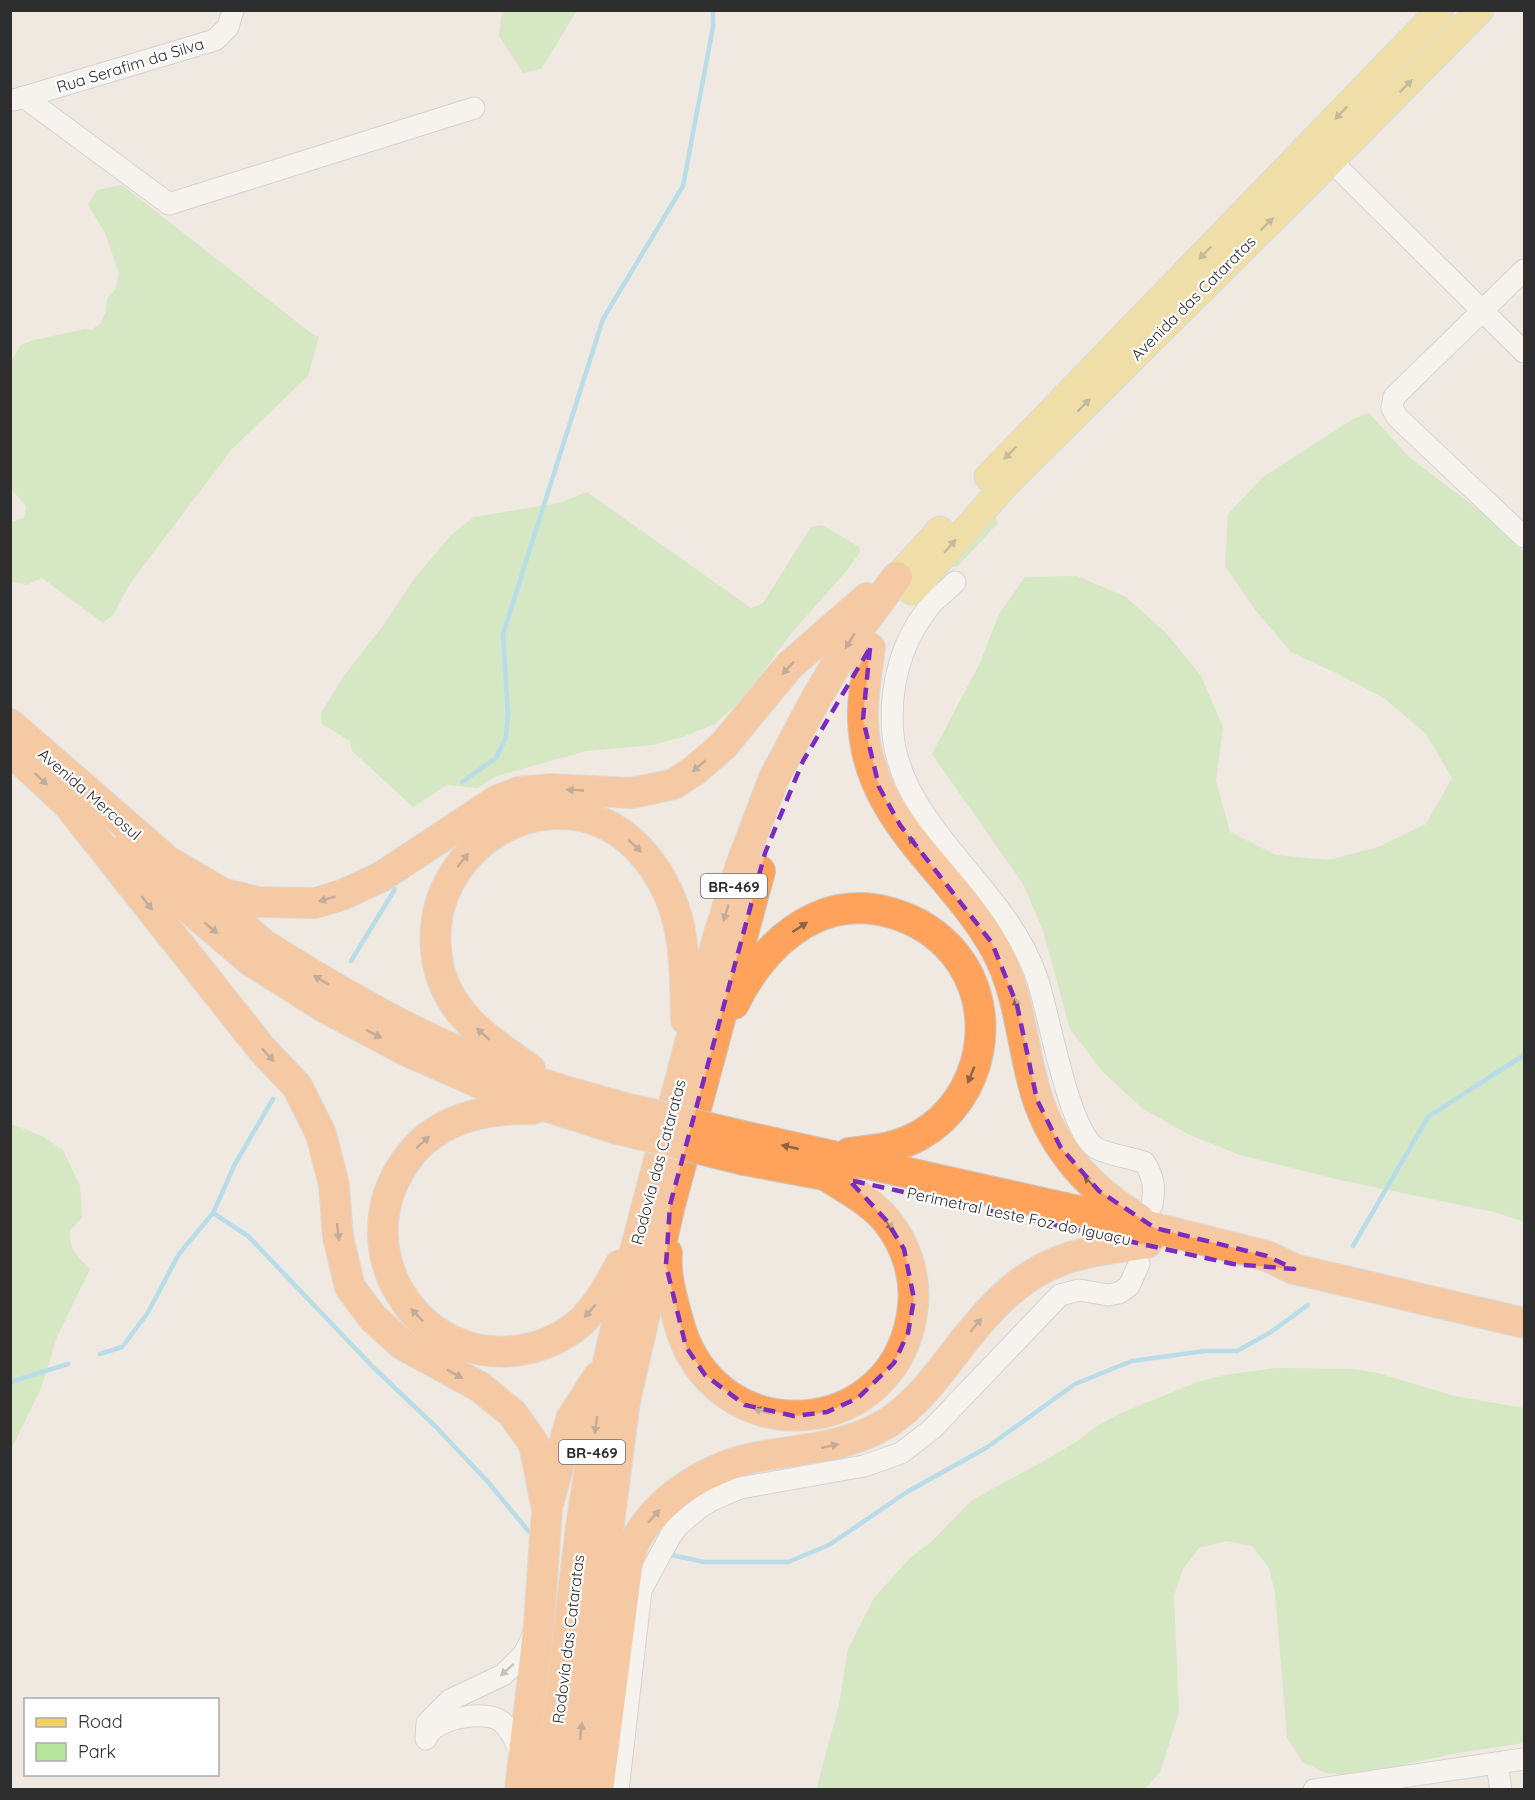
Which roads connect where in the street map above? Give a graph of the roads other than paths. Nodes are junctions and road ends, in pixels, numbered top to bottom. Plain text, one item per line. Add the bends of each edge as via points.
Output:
1 (233, 10) edge
2 (1440, 10) edge
3 (1480, 10) edge
4 (17, 99) edge
5 (474, 108) dead end
6 (1331, 161) junction
7 (1524, 270) edge
8 (1483, 312) junction
9 (1524, 352) edge
10 (1524, 537) edge
11 (955, 582) dead end
12 (904, 584) junction
13 (870, 648) junction
14 (10, 724) edge
15 (10, 751) edge
16 (71, 808) junction
17 (171, 863) junction
18 (687, 1052) junction
19 (704, 1079) junction
20 (562, 1101) junction
21 (827, 1165) junction
22 (670, 1205) junction
23 (641, 1225) junction
24 (1148, 1235) junction
25 (1524, 1323) edge
26 (608, 1362) junction
27 (547, 1509) junction
28 (539, 1623) junction
29 (523, 1759) junction
30 (1524, 1759) edge
31 (1497, 1764) junction
32 (520, 1790) edge
33 (550, 1790) edge
34 (574, 1790) edge
35 (598, 1790) edge
36 (618, 1790) edge
37 (1314, 1790) edge
38 (1501, 1790) edge

1 - 4 street, Rua Serafim da Silva via 228,27 215,40
2 -> 12 main road, Avenida das Cataratas via 1000,464
6 -> 3 main road, Avenida das Cataratas
4 - 5 street via 169,204
6 - 8 street
12 -> 6 main road, Avenida das Cataratas
7 - 8 street
8 - 9 street
8 - 10 street via 1394,397 1392,408
11 - 24 street via 927,609 901,659 893,692 893,736 898,756 919,807 1007,920 1028,955 1078,1125 1096,1148 1144,1162 1150,1172 1155,1187
12 - 13 highway, Rodovía das Cataratas / BR-469 via 891,615
12 -> 17 highway via 857,604 789,666 723,746 674,784 632,793 551,789 519,792 496,801 381,877 315,903 258,902 222,893
12 -> 18 highway, Rodovía das Cataratas / BR-469 via 854,635 774,778 718,937
13 - 19 highway, Rodovía das Cataratas / BR-469 via 803,761 765,853
24 -> 13 highway via 1129,1213 1078,1171 1061,1148 1037,1100 1017,1005 997,953 970,910 888,807 873,771 863,719
14 - 17 highway, Avenida Mercosul
15 -> 16 highway, Avenida Mercosul
16 -> 20 highway via 251,962 288,985 443,1068 498,1091
16 -> 27 highway via 261,1048 297,1086 321,1134 334,1185 338,1237 350,1287 373,1318 403,1345 480,1387 512,1413 534,1444
20 -> 17 highway via 416,1032 335,988 263,944
20 -> 18 highway via 535,1072 482,1035 459,1010 438,966 437,916 447,885 476,846 516,822 562,815 593,820 608,825 633,843 653,866 669,894 679,925 685,972
18 - 23 highway, Rodovía das Cataratas / BR-469
19 -> 21 highway via 742,988 761,961 795,930 819,916 849,909 887,912 922,926 955,955 975,994 979,1008 979,1053 969,1082 954,1107 918,1136
19 - 22 highway, Rodovía das Cataratas / BR-469
20 - 21 highway, Perimetral Leste Foz do Iguaçu, bridge
23 -> 20 highway via 602,1298 570,1331 542,1345 512,1351 467,1346 426,1324 405,1302 386,1260 382,1228 392,1183 409,1156 431,1134 473,1114
21 -> 22 highway via 875,1208 896,1234 910,1266 914,1299 905,1340 894,1363 858,1398 835,1409 810,1415 777,1415 745,1405 717,1387 695,1362 681,1331 666,1265
21 - 24 highway, Perimetral Leste Foz do Iguaçu
34 -> 22 highway, Rodovía das Cataratas / BR-469 via 625,1401
23 - 26 highway, Rodovía das Cataratas / BR-469
24 - 25 highway, Perimetral Leste Foz do Iguaçu via 1267,1256 1294,1269
35 -> 24 highway via 627,1567 634,1542 648,1522 694,1482 728,1466 762,1456 841,1444 878,1428 916,1400 993,1305 1017,1285 1063,1260
24 - 36 street via 1129,1286 1108,1296 1086,1290 1060,1295 932,1429 901,1453 864,1466 740,1488 712,1500 679,1525 641,1590
26 - 27 highway via 571,1419
26 -> 33 highway, Rodovía das Cataratas / BR-469 via 580,1534
27 - 28 highway
28 - 29 highway
28 -> 29 street via 524,1654 503,1675 450,1700 427,1723 426,1738 447,1721 487,1715 500,1720 511,1732
29 - 32 highway
30 - 31 street
31 - 37 street
31 - 38 street

